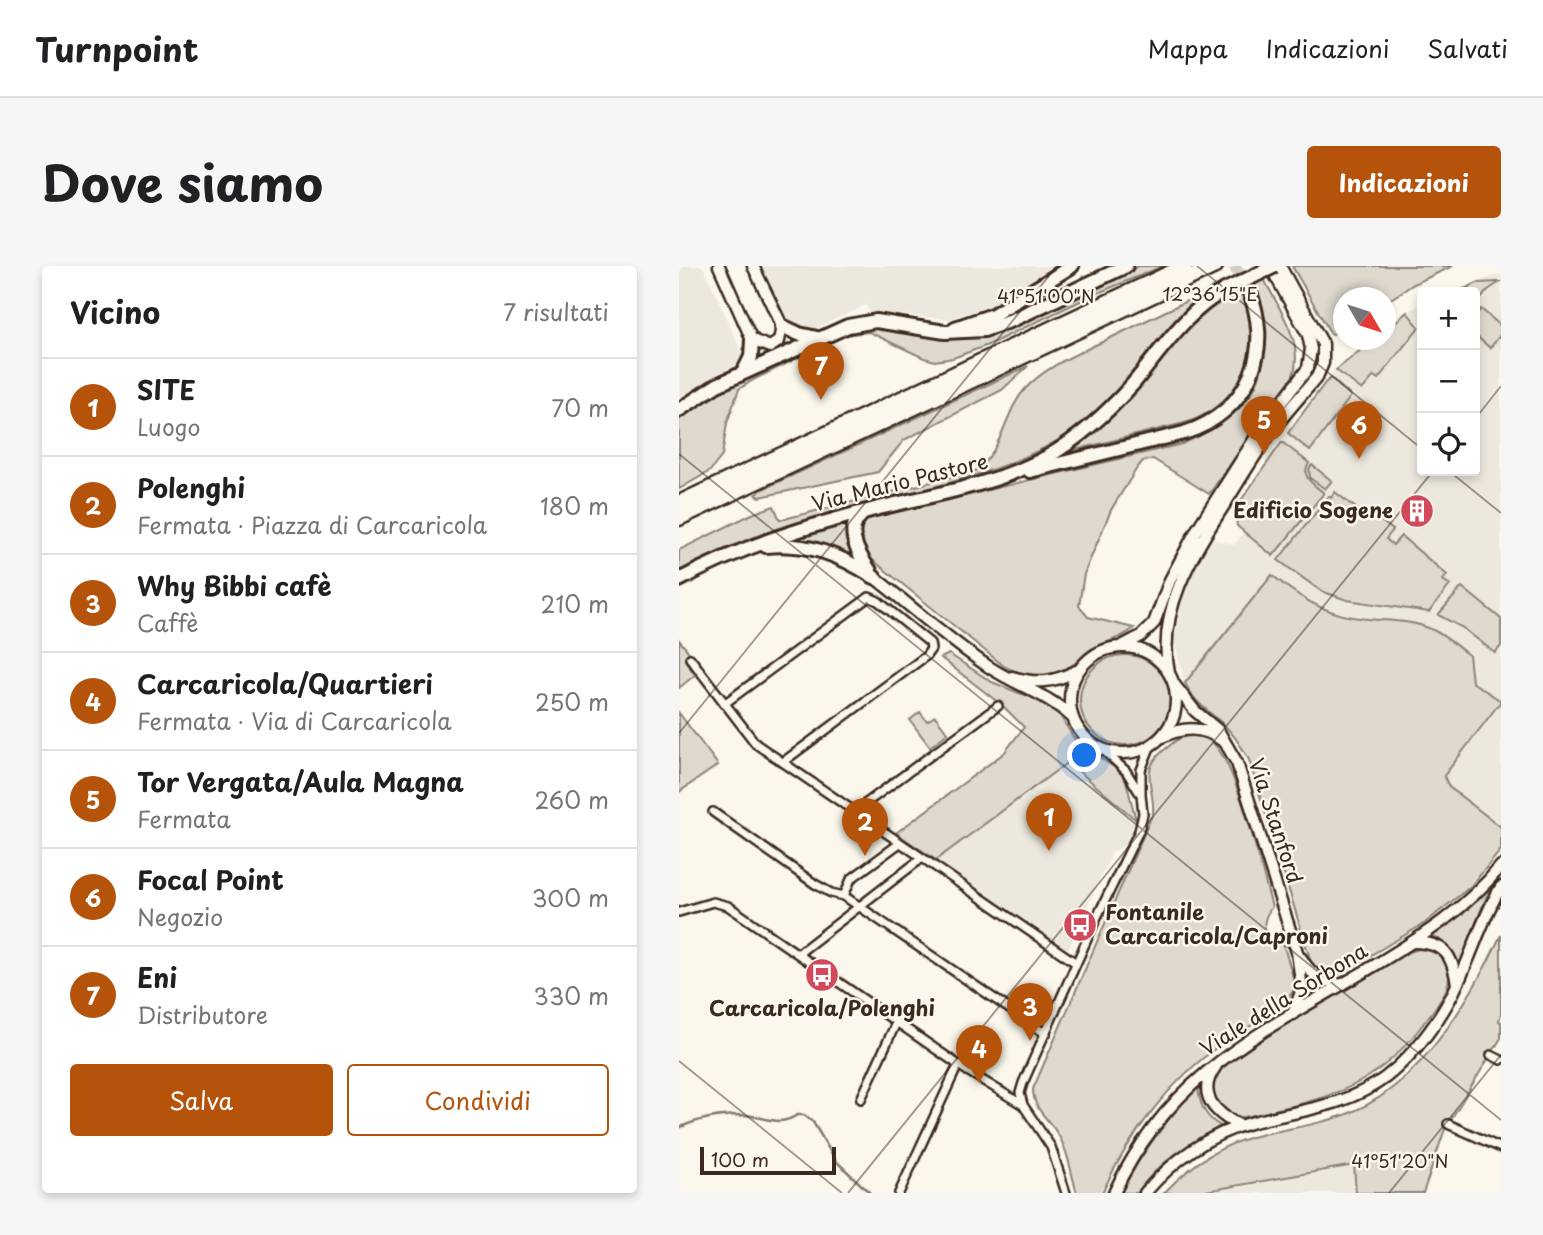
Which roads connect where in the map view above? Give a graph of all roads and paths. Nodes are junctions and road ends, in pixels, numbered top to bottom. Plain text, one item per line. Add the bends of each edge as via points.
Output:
1 (719, 266) edge
2 (753, 266) edge
3 (1072, 266) edge
4 (1126, 266) edge
5 (1215, 266) edge
6 (1270, 266) edge
7 (1278, 266) edge
8 (1191, 270) edge
9 (1247, 286) tunnel mouth
10 (782, 326) junction
11 (945, 332) junction
12 (817, 338) junction
13 (752, 341) junction
14 (743, 373) junction
15 (679, 411) edge
16 (992, 481) junction
17 (679, 503) edge
18 (878, 508) junction
19 (679, 518) edge
20 (742, 551) junction
21 (874, 577) junction
22 (679, 580) edge
23 (1122, 646) junction
24 (690, 659) dead end
25 (1076, 671) junction
26 (1169, 673) junction
27 (1001, 674) junction
28 (1174, 684) junction
29 (724, 704) junction
30 (998, 706) dead end
31 (1072, 717) junction
32 (1161, 738) junction
33 (1227, 743) junction
34 (1151, 745) junction
35 (1101, 748) junction
36 (783, 762) junction
37 (1140, 794) junction
38 (713, 812) dead end
39 (854, 812) junction
40 (899, 843) junction
41 (922, 858) junction
42 (1501, 866) edge
43 (1501, 887) edge
44 (844, 896) junction
45 (860, 907) junction
46 (679, 912) edge
47 (1413, 942) junction
48 (1297, 952) junction
49 (799, 954) junction
50 (1076, 964) junction
51 (1342, 985) junction
52 (1457, 985) junction
53 (1293, 1014) junction
54 (896, 1023) junction
55 (1046, 1034) junction
56 (1491, 1055) dead end
57 (1223, 1058) junction
58 (1501, 1060) edge
59 (958, 1065) junction
60 (862, 1099) dead end
61 (1023, 1105) junction
62 (1448, 1124) dead end
63 (1241, 1126) junction
64 (1501, 1148) edge
65 (899, 1193) edge
66 (1066, 1193) edge
67 (1114, 1193) edge
68 (1145, 1193) edge

1 - 13 street
2 - 10 street
3 - 11 highway via 993,315
4 - 11 highway via 998,326
5 - 8 highway
6 - 23 street via 1308,335 1309,365 1196,531 1154,623
7 - 16 highway, Via Mario Pastore, bridge via 1225,290 1195,312 1122,396 1082,434 1046,457
7 - 26 street via 1323,344 1322,367 1263,443 1179,584 1168,626
8 - 17 highway
8 - 19 highway
9 - 16 highway via 1258,314 1258,351 1242,391 1221,414 1184,433
10 - 12 highway
10 - 13 street via 773,346
11 - 12 highway via 871,321
12 - 14 highway
13 - 14 highway
14 - 15 highway via 710,388
16 - 18 highway, Via Mario Pastore
18 - 20 highway, Via Mario Pastore via 809,526
18 - 21 highway via 862,514 853,532 858,552
20 - 21 highway via 807,547 839,556
20 - 22 highway, Via Mario Pastore
21 - 27 street
23 - 25 street via 1094,654
23 - 26 street via 1146,653
24 - 29 street
25 - 27 street via 1043,683
25 - 31 street via 1069,696
26 - 28 street
27 - 31 street via 1043,695
28 - 32 street via 1175,712
28 - 33 street, Via Stanford
29 - 36 street via 752,740
29 - 36 street via 869,597 932,646 926,656
30 - 39 street
31 - 35 street
32 - 33 street, Via Stanford via 1193,729
32 - 34 street
33 - 48 street, Via Stanford
34 - 35 street via 1128,754
34 - 37 street via 1141,770
35 - 37 street via 1126,771
36 - 39 street
37 - 50 street via 1143,814 1139,831
38 - 44 street via 815,884
39 - 40 street
40 - 41 street
40 - 44 street via 851,879
41 - 45 street
41 - 50 street
42 - 47 street, Viale della Sorbona via 1465,904
43 - 52 street
44 - 45 street
45 - 49 street
45 - 55 street
46 - 49 street via 723,903
47 - 51 street, Viale della Sorbona
47 - 52 street via 1433,944 1444,951 1454,965
48 - 51 street, Via Stanford via 1313,975
48 - 53 street, Via Stanford via 1302,989
49 - 54 street
50 - 55 street
51 - 53 street, Viale della Sorbona
52 - 63 street via 1412,1052 1383,1079 1338,1103
53 - 57 street, Viale della Sorbona
54 - 59 street
54 - 60 street
55 - 61 street via 1021,1088
56 - 58 street
57 - 63 street via 1208,1080 1209,1098 1217,1113
57 - 67 street, Viale della Sorbona via 1157,1121
59 - 61 street
59 - 65 street
61 - 66 street via 1051,1147
62 - 64 street
63 - 68 street via 1191,1151

